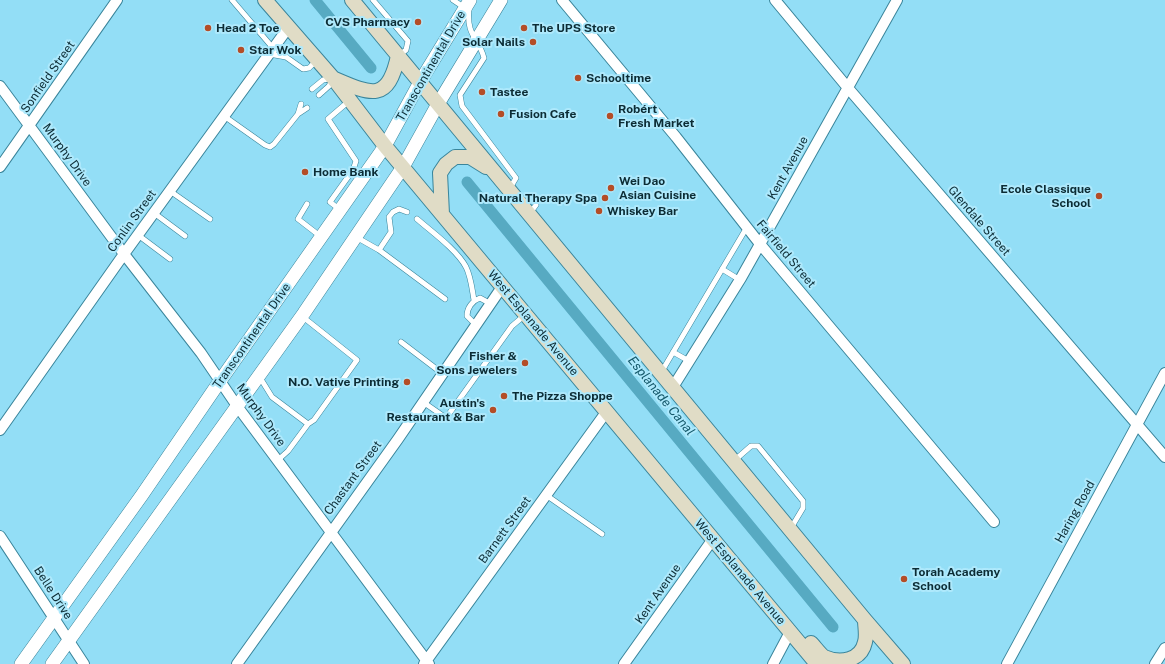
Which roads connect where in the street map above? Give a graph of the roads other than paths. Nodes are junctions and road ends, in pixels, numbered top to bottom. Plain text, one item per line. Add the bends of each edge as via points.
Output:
1 (117, 0) edge
2 (232, 0) edge
3 (265, 0) edge
4 (373, 0) edge
5 (453, 0) edge
6 (500, 0) edge
7 (775, 0) edge
8 (898, 0) edge
9 (354, 1) edge
10 (564, 1) edge
11 (467, 4) edge
12 (493, 13) edge
13 (288, 28) junction
14 (476, 42) junction
15 (271, 51) junction
16 (398, 56) junction
17 (317, 60) junction
18 (333, 78) junction
19 (420, 82) junction
20 (0, 86) edge
21 (848, 88) junction
22 (312, 89) dead end
23 (319, 95) dead end
24 (350, 100) junction
25 (301, 104) dead end
26 (438, 104) junction
27 (307, 108) dead end
28 (298, 114) junction
29 (224, 116) junction
30 (30, 126) junction
31 (385, 146) junction
32 (0, 167) edge
33 (403, 167) junction
34 (496, 173) junction
35 (358, 174) junction
36 (509, 189) junction
37 (170, 191) junction
38 (307, 204) dead end
39 (408, 212) dead end
40 (154, 213) junction
41 (442, 214) junction
42 (210, 219) dead end
43 (417, 219) dead end
44 (747, 227) junction
45 (138, 235) junction
46 (186, 236) dead end
47 (321, 236) junction
48 (356, 237) junction
49 (760, 244) junction
50 (379, 250) junction
51 (124, 254) junction
52 (170, 259) dead end
53 (722, 269) junction
54 (740, 281) junction
55 (502, 286) junction
56 (446, 299) dead end
57 (474, 300) junction
58 (490, 304) junction
59 (526, 315) junction
60 (302, 316) junction
61 (476, 325) junction
62 (401, 342) dead end
63 (674, 352) junction
64 (689, 361) junction
65 (661, 372) junction
66 (1165, 373) edge
67 (443, 374) junction
68 (258, 375) junction
69 (220, 381) junction
70 (673, 386) junction
71 (423, 402) junction
72 (237, 406) junction
73 (607, 411) junction
74 (308, 424) junction
75 (1138, 424) junction
76 (0, 430) edge
77 (1165, 457) edge
78 (278, 460) junction
79 (734, 460) junction
80 (546, 495) junction
81 (994, 522) dead end
82 (790, 529) junction
83 (331, 531) junction
84 (602, 534) dead end
85 (0, 536) edge
86 (713, 540) junction
87 (53, 617) junction
88 (865, 620) junction
89 (790, 632) junction
90 (69, 640) junction
91 (1165, 648) edge
92 (427, 663) edge
93 (21, 664) edge
94 (52, 664) edge
95 (84, 664) edge
96 (237, 664) edge
97 (624, 664) edge
98 (773, 664) edge
99 (817, 664) edge
100 (903, 664) edge
101 (1007, 664) edge
102 (1155, 664) edge

1 - 30 street, Sonfield Street
2 - 15 lane
3 - 13 main road, West Esplanade Avenue
4 - 16 lane via 408,41 406,50
5 - 11 lane
6 - 12 street, Transcontinental Drive
7 - 21 street, Glendale Street
8 - 21 street, Kent Avenue
9 - 16 main road
10 - 44 street, Fairfield Street
11 - 14 lane via 470,30
11 - 19 street, Transcontinental Drive
12 - 14 street, Transcontinental Drive
13 - 15 street, Conlin Street
13 - 17 main road, West Esplanade Avenue
14 - 26 street, Transcontinental Drive
14 - 36 lane via 484,58 460,95 462,106 516,178
15 - 17 lane via 286,57 302,69 309,68
15 - 29 street, Conlin Street
16 - 18 main road via 391,80 385,88 375,91 359,89
16 - 19 main road
17 - 18 main road, West Esplanade Avenue
18 - 22 lane via 323,80
18 - 23 lane
18 - 24 main road, West Esplanade Avenue
19 - 26 main road
19 - 31 street, Transcontinental Drive
20 - 30 street, Murphy Drive
21 - 49 street, Kent Avenue
21 - 75 street, Glendale Street
24 - 31 main road, West Esplanade Avenue
24 - 35 lane via 328,119 354,156
25 - 28 lane
26 - 33 street, Transcontinental Drive
26 - 34 main road
27 - 28 lane
28 - 29 lane via 270,147
29 - 37 street, Conlin Street
30 - 32 street, Sonfield Street
30 - 51 street, Murphy Drive
31 - 33 main road, West Esplanade Avenue
31 - 35 street, Transcontinental Drive
33 - 41 main road, West Esplanade Avenue
33 - 48 street, Transcontinental Drive
34 - 36 main road
34 - 41 main road via 470,157 455,158 446,164 440,173
35 - 47 street, Transcontinental Drive via 340,210
36 - 65 main road via 533,209 551,236
37 - 40 street, Conlin Street
37 - 42 lane
38 - 47 lane via 298,219
39 - 50 lane via 400,209 389,217 391,232
40 - 45 street, Conlin Street
40 - 46 lane
41 - 55 main road, West Esplanade Avenue
43 - 57 lane via 457,254 470,276
44 - 49 street, Fairfield Street
44 - 53 lane
45 - 51 street, Conlin Street
45 - 52 lane
47 - 69 street, Transcontinental Drive
48 - 50 lane
48 - 60 street, Transcontinental Drive
49 - 54 street, Kent Avenue
49 - 81 street, Fairfield Street
50 - 56 lane
51 - 69 street, Murphy Drive
51 - 76 street, Conlin Street
53 - 54 lane
53 - 63 lane
54 - 64 street, Kent Avenue
55 - 58 street, Chastant Street
55 - 59 main road, West Esplanade Avenue
57 - 58 lane via 480,298
57 - 61 lane via 467,310 467,316
58 - 61 street, Chastant Street
59 - 71 lane via 512,326 446,418
59 - 73 main road, West Esplanade Avenue
60 - 68 street, Transcontinental Drive
60 - 74 lane via 357,360 314,420
61 - 67 street, Chastant Street
62 - 67 lane
63 - 64 lane
63 - 65 lane
64 - 70 street, Kent Avenue
65 - 70 main road
66 - 75 street, Haring Road
67 - 71 street, Chastant Street
68 - 72 street, Transcontinental Drive
68 - 74 lane via 272,397
69 - 72 street, Murphy Drive
69 - 87 street, Transcontinental Drive via 142,495
70 - 79 main road
71 - 83 street, Chastant Street
72 - 78 street, Murphy Drive
72 - 90 street, Transcontinental Drive
73 - 80 street, Barnett Street
73 - 86 main road, West Esplanade Avenue
74 - 78 lane
75 - 77 street, Glendale Street
75 - 101 street, Haring Road
78 - 83 street, Murphy Drive
79 - 82 main road
79 - 82 lane via 751,446 758,446 804,501
80 - 84 lane
80 - 92 street, Barnett Street
82 - 88 main road
83 - 92 street, Murphy Drive
83 - 96 street, Chastant Street
85 - 87 street, Belle Drive
86 - 89 main road, West Esplanade Avenue
86 - 97 street, Kent Avenue
87 - 90 street, Belle Drive
87 - 93 street, Transcontinental Drive
88 - 89 main road via 866,641 860,653 850,661 838,662 824,657 800,631
88 - 100 main road
89 - 98 street
89 - 99 main road, West Esplanade Avenue
90 - 94 street, Transcontinental Drive
90 - 95 street, Belle Drive
91 - 102 street

